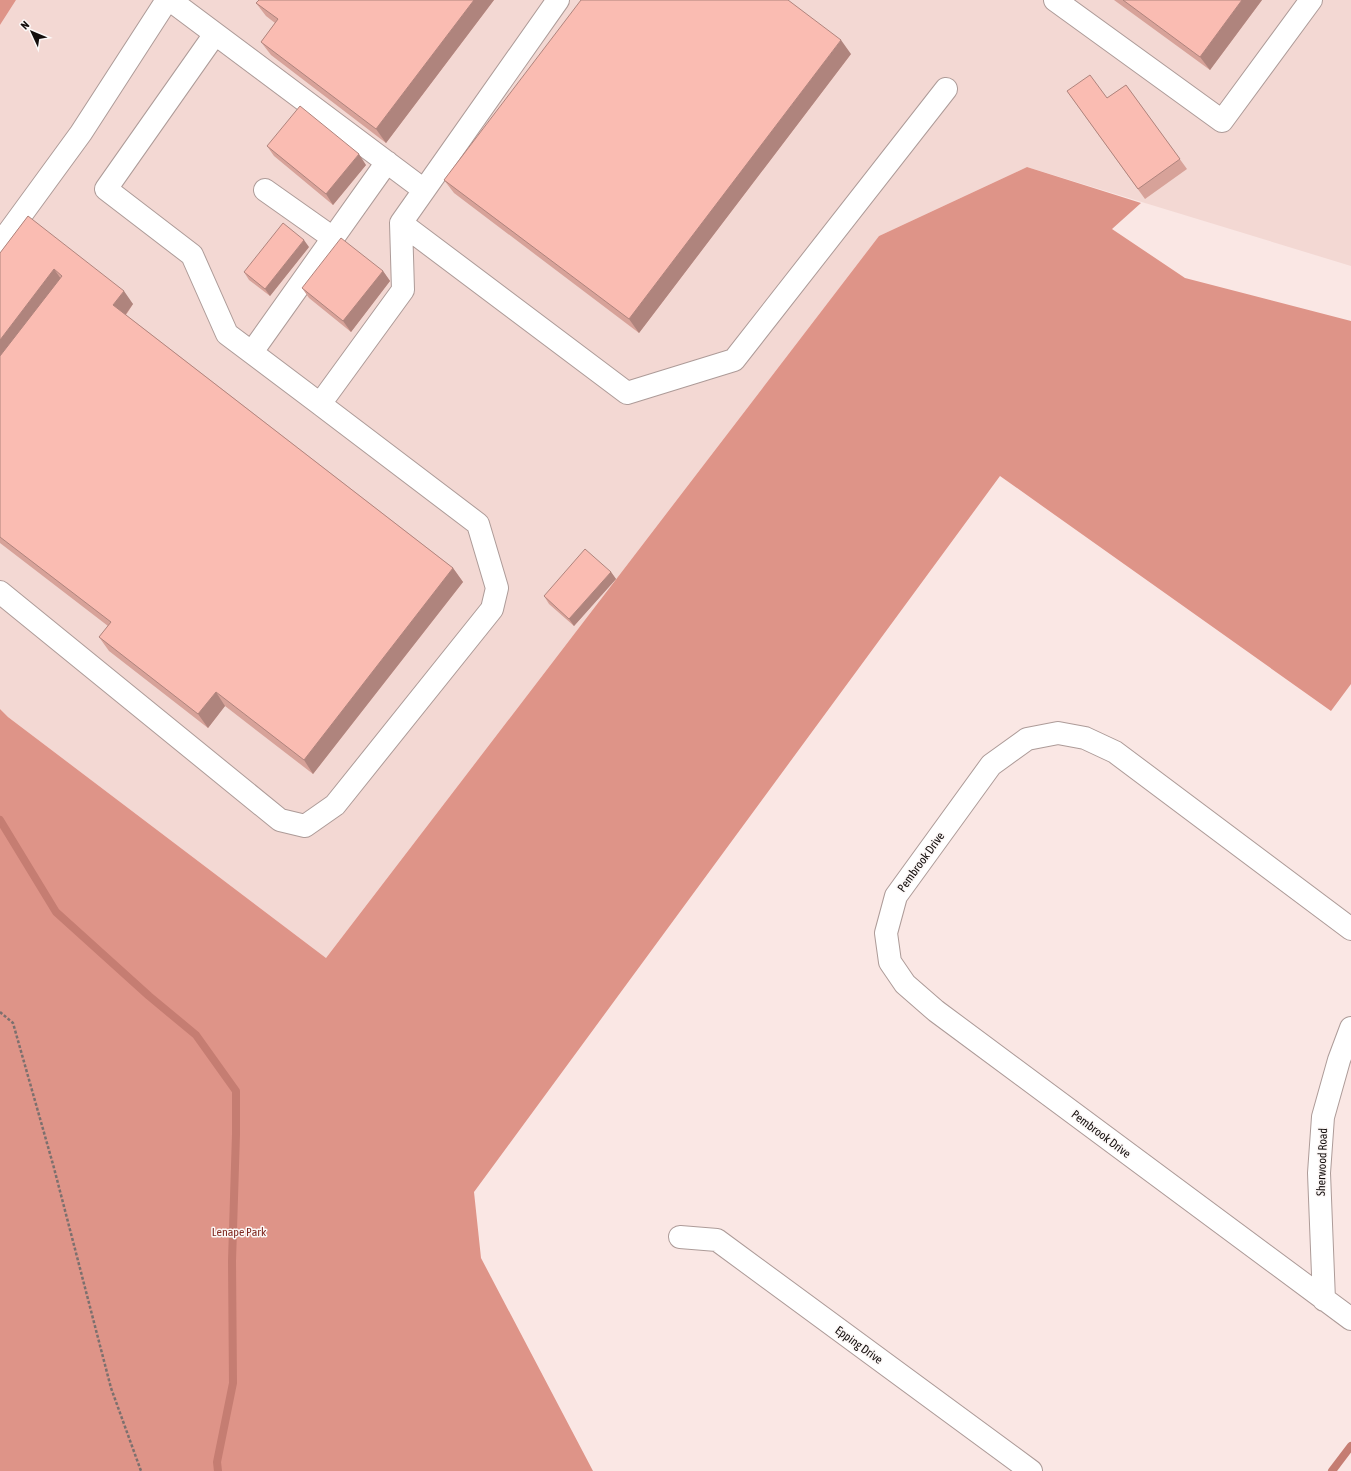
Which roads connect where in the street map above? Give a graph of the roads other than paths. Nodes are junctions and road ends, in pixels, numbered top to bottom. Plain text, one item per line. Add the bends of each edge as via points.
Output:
1 (167, 0) edge
2 (170, 0) edge
3 (558, 0) edge
4 (1055, 0) edge
5 (1311, 0) edge
6 (215, 34) junction
7 (946, 89) dead end
8 (387, 162) junction
9 (265, 190) dead end
10 (424, 190) junction
11 (401, 223) junction
12 (333, 238) junction
13 (0, 244) edge
14 (252, 352) junction
15 (320, 404) junction
16 (0, 592) edge
17 (1351, 929) edge
18 (1351, 1028) edge
19 (680, 1237) dead end
20 (1324, 1300) junction
21 (1351, 1319) edge
22 (1031, 1471) edge

1 - 13 street via 81,133
2 - 6 street
3 - 10 street
4 - 5 street via 1222,121
6 - 8 street
6 - 14 street via 106,189 192,255 227,334
7 - 11 street via 734,360 628,393
8 - 10 street
8 - 12 street
9 - 12 street
10 - 11 street
11 - 15 street via 403,290
12 - 14 street
14 - 15 street
15 - 16 street via 478,524 497,588 492,609 335,805 304,826 280,820
17 - 20 street, Pembrook Drive via 1115,752 1086,738 1058,733 1027,739 991,765 896,896 886,933 890,962 905,984 936,1011
18 - 20 street, Sherwood Road via 1339,1060 1324,1117 1319,1173
19 - 22 street, Epping Drive via 717,1240
20 - 21 street, Pembrook Drive

